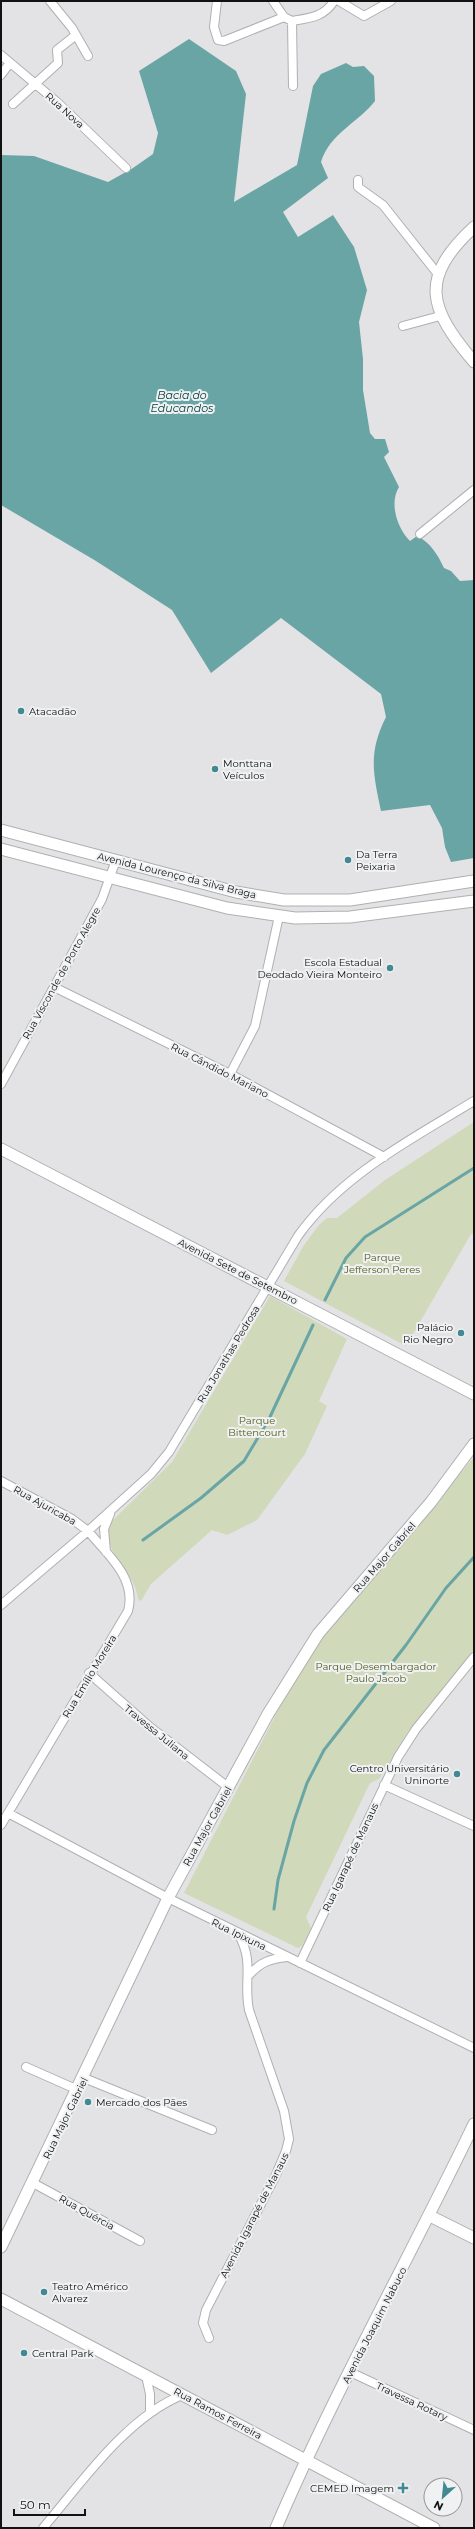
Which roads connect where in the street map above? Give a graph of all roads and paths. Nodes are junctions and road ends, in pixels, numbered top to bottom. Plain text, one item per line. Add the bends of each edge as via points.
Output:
1 (50, 1) edge
2 (217, 1) edge
3 (273, 1) edge
4 (334, 1) edge
5 (339, 1) edge
6 (391, 1) edge
7 (284, 18) junction
8 (292, 21) junction
9 (76, 35) junction
10 (1, 55) edge
11 (88, 56) dead end
12 (10, 64) junction
13 (1, 75) edge
14 (35, 84) junction
15 (293, 86) dead end
16 (13, 104) dead end
17 (126, 168) dead end
18 (358, 180) dead end
19 (474, 227) edge
20 (437, 273) junction
21 (440, 316) junction
22 (403, 326) dead end
23 (474, 362) edge
24 (474, 490) edge
25 (420, 534) dead end
26 (1, 830) edge
27 (1, 849) edge
28 (116, 860) junction
29 (111, 877) junction
30 (474, 882) edge
31 (219, 887) junction
32 (474, 901) edge
33 (215, 905) junction
34 (279, 916) junction
35 (54, 987) junction
36 (230, 1074) junction
37 (1, 1084) edge
38 (474, 1101) edge
39 (1, 1149) edge
40 (384, 1157) junction
41 (268, 1287) junction
42 (474, 1394) edge
43 (474, 1444) edge
44 (1, 1481) edge
45 (114, 1508) junction
46 (89, 1530) junction
47 (106, 1553) junction
48 (1, 1605) edge
49 (474, 1657) edge
50 (89, 1673) junction
51 (384, 1784) junction
52 (228, 1787) junction
53 (8, 1813) junction
54 (1, 1825) edge
55 (474, 1826) edge
56 (168, 1898) junction
57 (238, 1933) junction
58 (287, 1957) junction
59 (300, 1963) junction
60 (250, 1974) junction
61 (474, 2048) edge
62 (26, 2067) dead end
63 (84, 2078) junction
64 (78, 2090) junction
65 (474, 2124) edge
66 (212, 2130) dead end
67 (33, 2183) junction
68 (430, 2216) junction
69 (474, 2238) edge
70 (140, 2241) dead end
71 (1, 2247) edge
72 (1, 2299) edge
73 (209, 2338) dead end
74 (350, 2372) junction
75 (146, 2376) junction
76 (182, 2395) junction
77 (150, 2410) junction
78 (474, 2430) edge
79 (305, 2460) junction
80 (43, 2528) edge
81 (276, 2528) edge
82 (434, 2528) edge

1 - 9 street
2 - 7 street via 214,27 218,40 224,41
3 - 7 street
4 - 8 street via 330,7 313,18
5 - 6 street via 364,16
7 - 8 street
8 - 15 street
9 - 11 street
9 - 14 street via 58,49 60,62
10 - 12 street, Rua Nova
12 - 13 street
12 - 14 street, Rua Nova
14 - 16 street
14 - 17 street, Rua Nova via 80,122
18 - 20 street via 358,187 383,205
19 - 20 street via 456,243
20 - 21 street
21 - 22 street
21 - 23 street via 456,342
24 - 25 street
26 - 28 street, Avenida Lourenço da Silva Braga
27 - 29 street, Avenida Lourenço da Silva Braga
28 - 29 street, Rua Visconde de Porto Alegre
28 - 31 street, Avenida Lourenço da Silva Braga
29 - 33 street, Avenida Lourenço da Silva Braga
29 - 35 street, Rua Visconde de Porto Alegre
30 - 31 street, Avenida Lourenço da Silva Braga via 329,902 284,900
31 - 33 street
32 - 34 street, Avenida Lourenço da Silva Braga via 331,918
33 - 34 street, Avenida Lourenço da Silva Braga
34 - 36 street via 255,1026
35 - 36 street, Rua Cândido Mariano
35 - 37 street, Rua Visconde de Porto Alegre
36 - 40 street, Rua Cândido Mariano
38 - 40 street, Rua Jonathas Pedrosa
39 - 41 street, Avenida Sete de Setembro
40 - 41 street, Rua Jonathas Pedrosa via 318,1210 298,1236
41 - 42 street, Avenida Sete de Setembro
41 - 45 street, Rua Jonathas Pedrosa via 169,1452 151,1474
43 - 52 street, Rua Major Gabriel via 431,1502 318,1634 268,1714
44 - 46 street, Rua Ajuricaba
45 - 46 street, Rua Jonathas Pedrosa
45 - 47 street, Rua Jonathas Pedrosa via 104,1529
46 - 47 street, Rua Emílio Moreira
46 - 48 street, Rua Jonathas Pedrosa
47 - 50 street, Rua Emílio Moreira via 125,1577 131,1600 123,1620
49 - 51 street, Rua Igarapé de Manaus via 416,1729
50 - 52 street, Travessa Juliana via 150,1727
50 - 53 street, Rua Emílio Moreira
51 - 55 street
51 - 59 street, Rua Igarapé de Manaus
52 - 56 street, Rua Major Gabriel
53 - 54 street, Rua Emílio Moreira
53 - 56 street, Rua Ipixuna
56 - 57 street, Rua Ipixuna
56 - 63 street, Rua Major Gabriel
57 - 58 street, Rua Ipixuna
57 - 60 street, Avenida Igarapé de Manaus via 247,1954
58 - 59 street, Rua Ipixuna
58 - 60 street via 270,1959 259,1964
59 - 61 street, Rua Ipixuna
60 - 73 street, Avenida Igarapé de Manaus via 246,1998 284,2111 289,2140 275,2177 206,2310 203,2323
62 - 64 street
63 - 64 street, Rua Major Gabriel
63 - 66 street
64 - 67 street, Rua Major Gabriel
65 - 68 street, Avenida Joaquim Nabuco
67 - 70 street, Rua Quércia
67 - 71 street, Rua Major Gabriel
68 - 69 street
68 - 74 street, Avenida Joaquim Nabuco
72 - 75 street, Rua Ramos Ferreira
74 - 78 street, Travessa Rotary
74 - 79 street, Avenida Joaquim Nabuco
75 - 76 street, Rua Ramos Ferreira
75 - 77 street
76 - 77 street
76 - 79 street, Rua Ramos Ferreira
77 - 80 street via 94,2468
79 - 81 street, Avenida Joaquim Nabuco
79 - 82 street, Rua Ramos Ferreira

